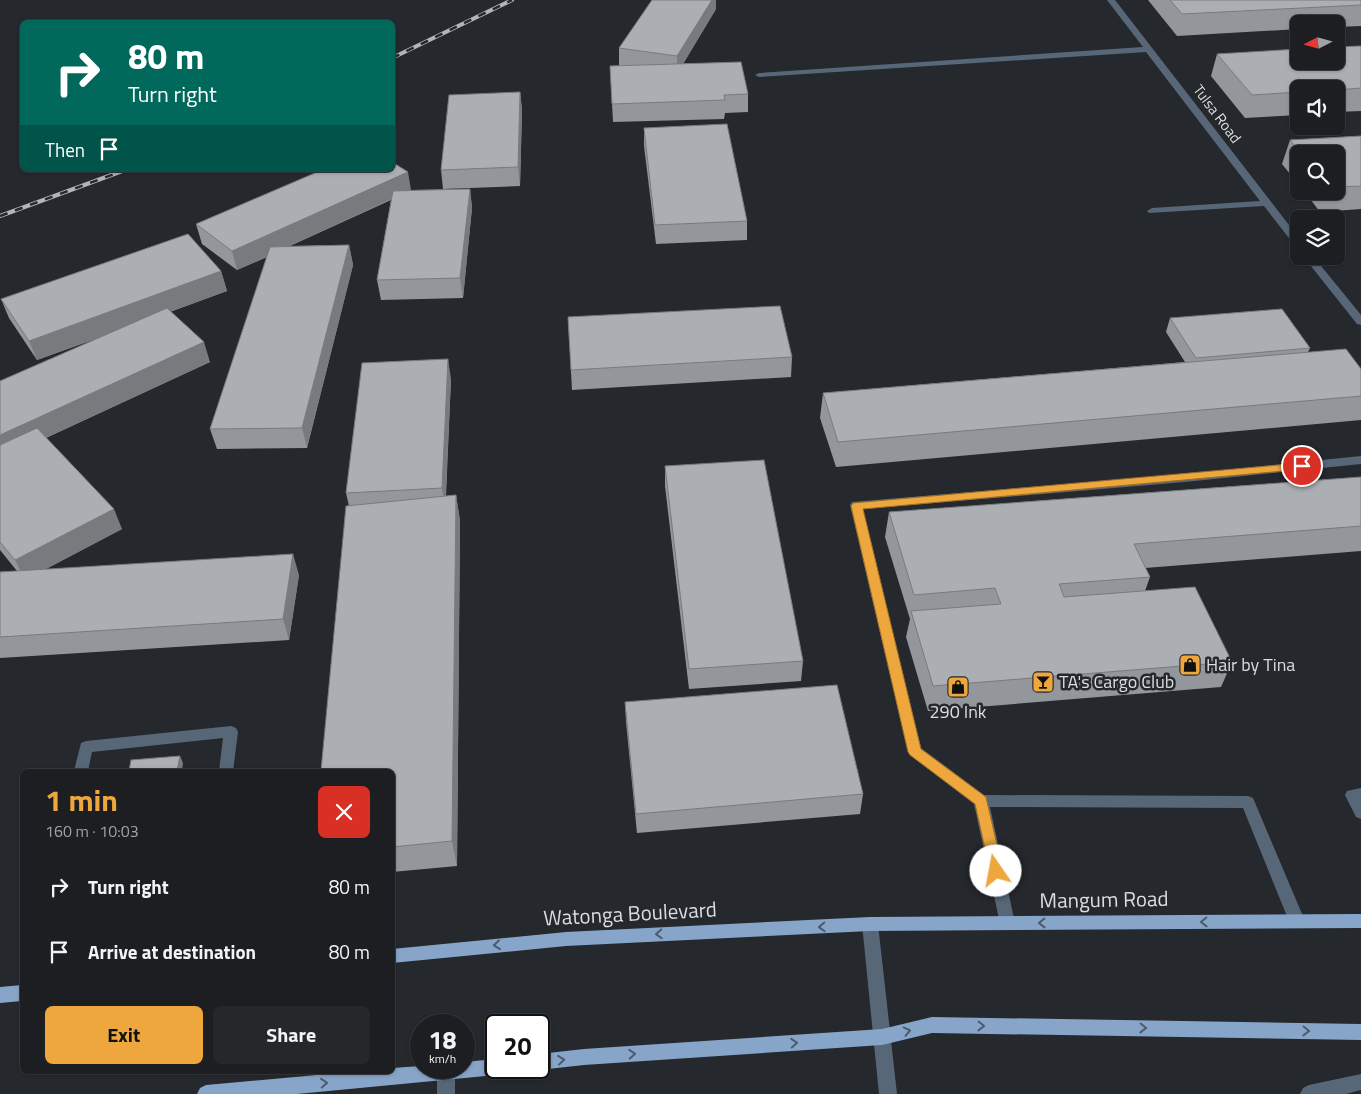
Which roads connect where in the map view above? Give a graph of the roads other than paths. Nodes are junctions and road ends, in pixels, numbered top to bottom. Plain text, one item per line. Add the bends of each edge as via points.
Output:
1 (1111, 0) edge
2 (1148, 49) junction
3 (759, 75) dead end
4 (1266, 203) junction
5 (1152, 210) dead end
6 (1290, 234) edge
7 (1315, 265) edge
8 (1361, 322) edge
9 (1361, 460) edge
10 (81, 769) edge
11 (226, 769) edge
12 (1361, 794) edge
13 (981, 801) junction
14 (1361, 813) edge
15 (1297, 921) junction
16 (1361, 921) edge
17 (1007, 923) junction
18 (870, 924) junction
19 (395, 956) edge
20 (20, 993) edge
21 (0, 995) edge
22 (1361, 1032) edge
23 (882, 1037) junction
24 (550, 1061) edge
25 (410, 1076) edge
26 (446, 1079) edge
27 (1361, 1082) edge
28 (206, 1094) edge
29 (446, 1094) edge
30 (888, 1094) edge
31 (1309, 1094) edge

1 - 2 street, Tulsa Road
2 - 3 street
2 - 4 street, Tulsa Road
4 - 5 street
4 - 6 street, Tulsa Road
7 - 8 street
9 - 13 street via 856,506 915,752
10 - 11 street via 86,747 232,732
12 - 14 street via 1352,795
13 - 15 street via 1248,802
13 - 17 street
15 - 16 main road, Mangum Road
15 -> 17 main road, Mangum Road
17 - 18 main road, Mangum Road
18 -> 19 main road, Watonga Boulevard via 566,939
18 - 23 street
20 - 21 main road
23 -> 22 main road via 932,1025
24 -> 23 main road
23 - 30 street
28 -> 25 main road
26 - 29 street
27 - 31 street

